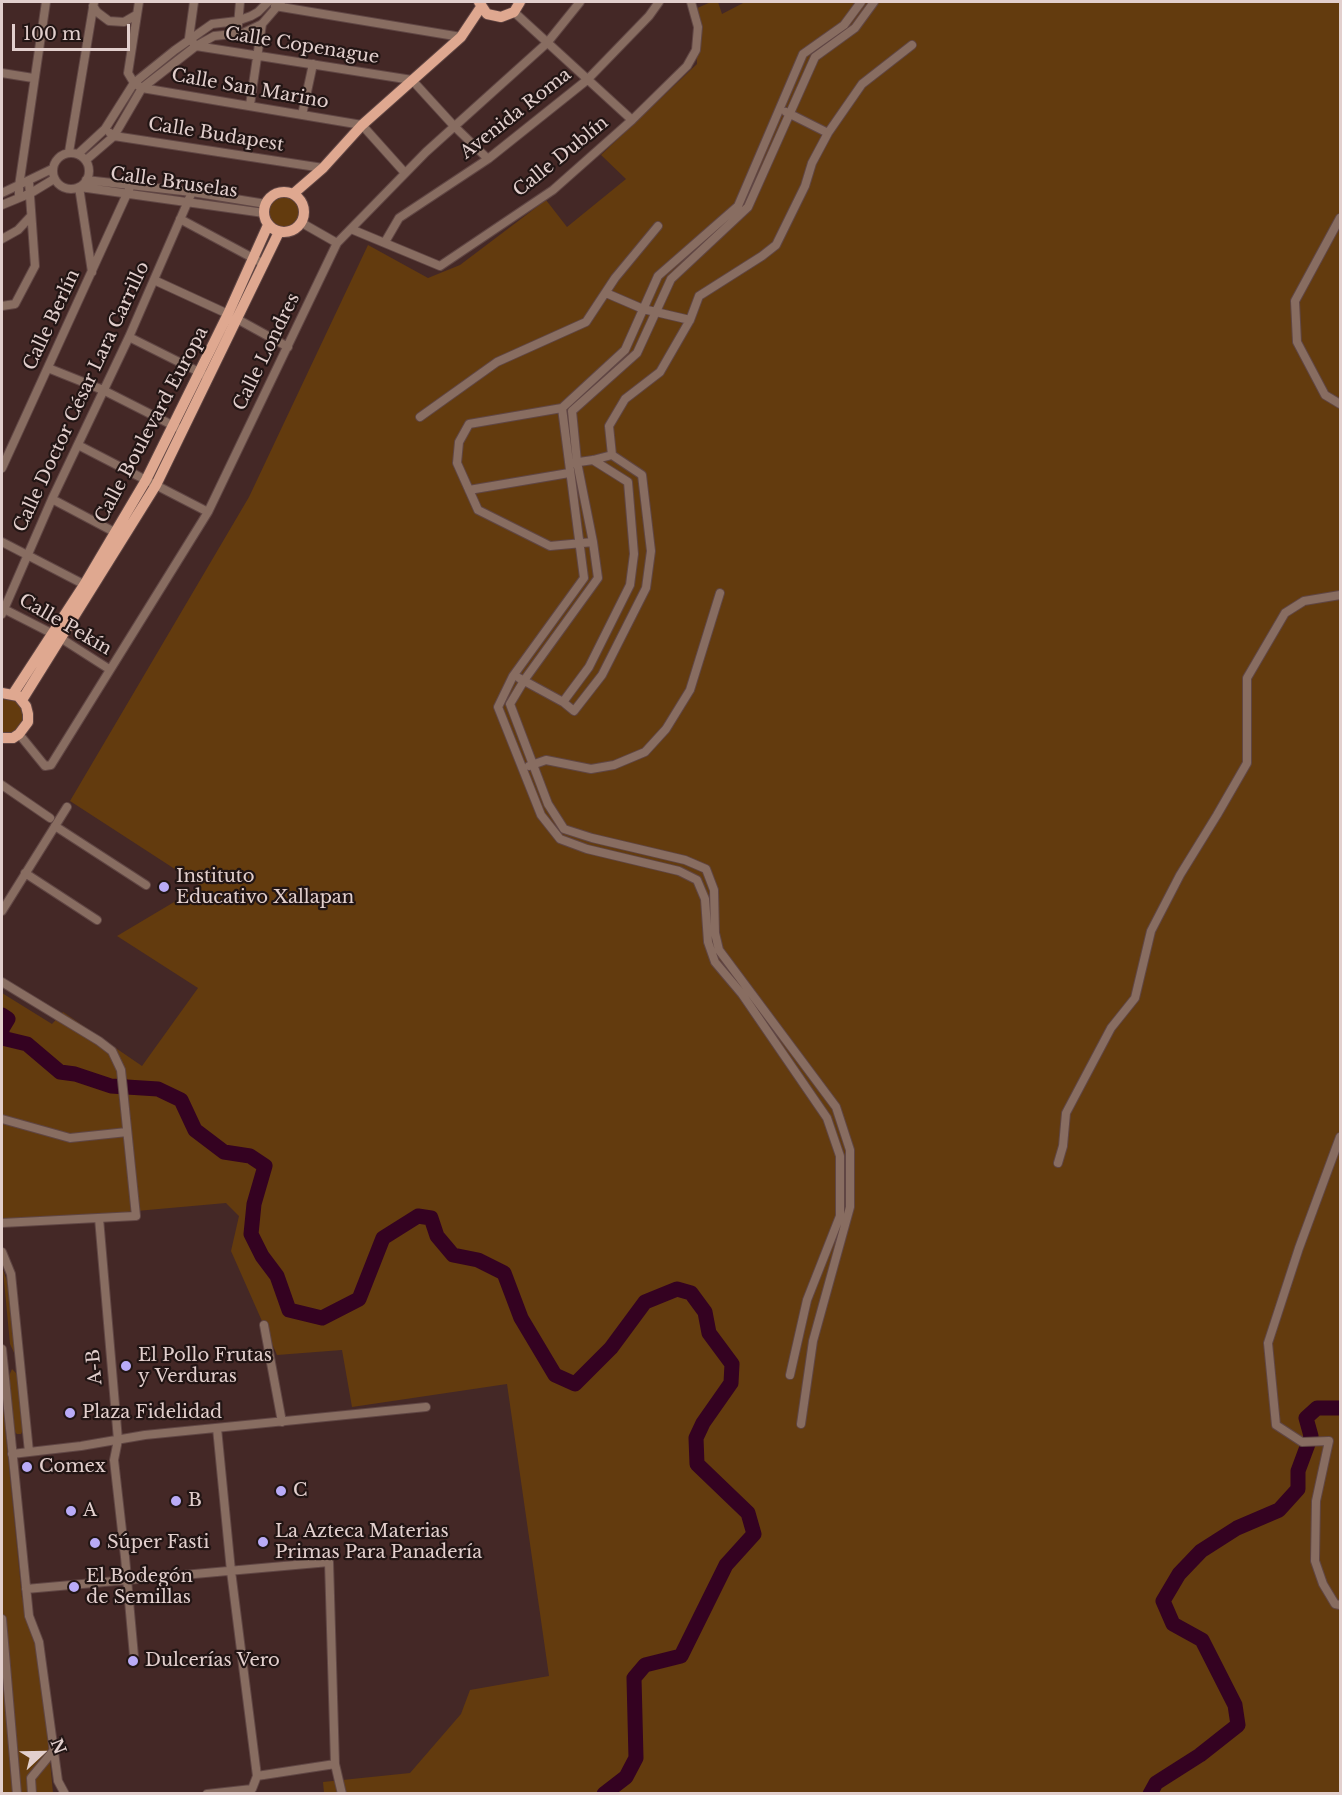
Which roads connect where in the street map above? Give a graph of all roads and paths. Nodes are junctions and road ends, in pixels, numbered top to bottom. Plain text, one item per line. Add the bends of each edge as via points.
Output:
1 (46, 2) edge
2 (139, 2) edge
3 (194, 2) edge
4 (240, 2) edge
5 (520, 2) edge
6 (580, 2) edge
7 (658, 2) edge
8 (691, 2) edge
9 (861, 2) edge
10 (874, 2) edge
11 (267, 3) edge
12 (94, 4) edge
13 (279, 4) edge
14 (482, 8) edge
15 (514, 12) junction
16 (136, 15) junction
17 (237, 21) junction
18 (262, 24) junction
19 (239, 33) junction
20 (461, 37) junction
21 (189, 38) junction
22 (547, 43) junction
23 (912, 45) dead end
24 (196, 46) junction
25 (258, 55) junction
26 (313, 64) junction
27 (2, 73) edge
28 (33, 78) junction
29 (412, 80) junction
30 (587, 80) junction
31 (138, 86) junction
32 (250, 105) junction
33 (779, 110) junction
34 (789, 114) junction
35 (303, 115) junction
36 (632, 120) junction
37 (362, 125) junction
38 (454, 126) junction
39 (105, 129) junction
40 (828, 134) junction
41 (114, 136) junction
42 (74, 153) junction
43 (488, 159) junction
44 (86, 160) junction
45 (323, 168) junction
46 (52, 169) junction
47 (405, 173) junction
48 (54, 179) junction
49 (29, 182) junction
50 (82, 185) junction
51 (19, 186) junction
52 (130, 189) junction
53 (192, 192) junction
54 (2, 193) edge
55 (31, 193) junction
56 (166, 194) junction
57 (296, 195) junction
58 (19, 198) junction
59 (188, 201) junction
60 (2, 205) edge
61 (265, 209) junction
62 (31, 216) junction
63 (1341, 218) edge
64 (180, 219) junction
65 (302, 223) junction
66 (268, 225) junction
67 (658, 226) dead end
68 (351, 229) junction
69 (279, 232) junction
70 (2, 239) edge
71 (385, 242) junction
72 (338, 243) junction
73 (259, 261) junction
74 (92, 272) junction
75 (154, 280) junction
76 (606, 293) junction
77 (2, 306) edge
78 (643, 309) junction
79 (656, 312) junction
80 (233, 316) junction
81 (690, 320) junction
82 (129, 337) junction
83 (288, 347) junction
84 (48, 368) junction
85 (204, 374) junction
86 (103, 390) junction
87 (1341, 404) edge
88 (562, 408) junction
89 (420, 417) dead end
90 (178, 428) junction
91 (78, 445) junction
92 (612, 454) junction
93 (593, 460) junction
94 (573, 463) junction
95 (2, 468) edge
96 (569, 473) junction
97 (151, 483) junction
98 (470, 490) junction
99 (52, 499) junction
100 (208, 512) junction
101 (120, 534) junction
102 (2, 542) edge
103 (593, 542) junction
104 (580, 544) junction
105 (28, 556) junction
106 (88, 586) junction
107 (720, 593) dead end
108 (1341, 595) edge
109 (3, 611) edge
110 (56, 635) junction
111 (109, 669) junction
112 (513, 676) junction
113 (525, 679) junction
114 (12, 696) edge
115 (563, 702) junction
116 (19, 734) junction
117 (3, 739) edge
118 (533, 764) junction
119 (523, 769) junction
120 (2, 785) edge
121 (67, 807) dead end
122 (53, 822) junction
123 (25, 873) junction
124 (146, 885) dead end
125 (2, 911) edge
126 (97, 920) dead end
127 (2, 982) edge
128 (2, 1119) edge
129 (127, 1132) junction
130 (1341, 1137) edge
131 (1058, 1163) dead end
132 (99, 1218) junction
133 (2, 1223) edge
134 (2, 1252) edge
135 (264, 1325) dead end
136 (2, 1349) edge
137 (790, 1375) dead end
138 (426, 1407) dead end
139 (282, 1422) junction
140 (801, 1424) dead end
141 (218, 1428) junction
142 (118, 1440) junction
143 (29, 1452) junction
144 (12, 1454) junction
145 (231, 1571) junction
146 (127, 1579) junction
147 (26, 1589) junction
148 (1341, 1605) edge
149 (2, 1619) edge
150 (134, 1656) dead end
151 (54, 1750) junction
152 (335, 1764) junction
153 (257, 1776) junction
154 (17, 1794) edge
155 (32, 1794) edge
156 (65, 1794) edge
157 (207, 1794) edge
158 (342, 1794) edge

1 - 28 street
2 - 16 street
3 - 21 street
4 - 17 street
5 - 15 main road
6 - 22 street, Calle Londres
7 - 30 street, Avenida Roma
8 - 36 street, Calle Dublín via 698,27 696,50 687,66
9 - 33 street via 844,25 802,54
10 - 34 street via 855,28 815,57
11 - 13 street
11 - 17 street via 258,12
12 - 16 street via 102,17 116,22
12 - 42 street
13 - 18 street
13 - 20 street
14 - 15 main road via 501,17
14 - 20 main road
15 - 22 street
16 - 31 street via 128,74
17 - 19 street
17 - 21 street via 212,24
18 - 19 street
18 - 25 street
19 - 24 street via 214,36
20 - 29 main road
21 - 24 street
21 - 31 street
22 - 30 street
22 - 38 street, Calle Londres
23 - 40 street via 862,84
24 - 25 street, Calle Copenague
24 - 31 street
25 - 26 street, Calle Copenague
25 - 32 street
26 - 29 street, Calle Copenague
26 - 35 street
27 - 28 street
28 - 51 street
29 - 37 main road
29 - 38 street
30 - 36 street
30 - 43 street, Avenida Roma
31 - 32 street, Calle San Marino
31 - 39 street
31 - 41 street
32 - 35 street, Calle San Marino
33 - 34 street
33 - 78 street via 738,206 658,276
34 - 40 street
34 - 79 street via 748,207 671,279
35 - 37 street, Calle San Marino
36 - 71 street, Calle Dublín via 553,190 440,266
37 - 45 main road
37 - 47 street
38 - 43 street
38 - 47 street, Calle Londres
39 - 41 street, Calle Budapest
39 - 42 street
40 - 81 street via 776,245 699,296
41 - 44 street
41 - 45 street, Calle Budapest
42 - 44 street
42 - 46 street via 64,153
43 - 71 street, Avenida Roma via 399,218
44 - 50 street via 89,170
45 - 57 main road
46 - 48 street
46 - 49 street
47 - 68 street, Calle Londres
48 - 50 street via 63,188
48 - 55 street
49 - 51 street
49 - 55 street
50 - 52 street, Calle Bruselas
50 - 74 street
51 - 54 street
51 - 58 street
52 - 56 street, Calle Bruselas
52 - 74 street, Calle Berlín
53 - 56 street, Calle Bruselas
53 - 59 street, Calle Doctor César Lara Carrillo
53 - 61 street, Calle Bruselas
55 - 58 street
55 - 62 street
56 - 59 street, Calle Bruselas
57 - 61 main road via 280,192 269,198
57 - 65 main road via 304,209
58 - 60 street
59 - 61 street, Calle Bruselas
59 - 64 street, Calle Doctor César Lara Carrillo
61 - 66 main road
62 - 70 street
62 - 77 street via 35,266 15,304
63 - 87 street via 1295,301 1297,342 1325,395
64 - 73 street
64 - 75 street, Calle Doctor César Lara Carrillo
65 - 69 main road via 292,231
65 - 72 street
66 - 69 main road
66 - 73 main road, Calle Boulevard Europa
67 - 76 street
68 - 71 street, Calle Dublín
68 - 72 street, Calle Londres
69 - 73 main road, Calle Boulevard Europa
72 - 83 street, Calle Londres
73 - 80 main road, Calle Boulevard Europa
74 - 84 street, Calle Berlín
75 - 80 street
75 - 82 street, Calle Doctor César Lara Carrillo
76 - 78 street
76 - 89 street via 586,322 497,362
78 - 79 street
78 - 88 street via 625,350
79 - 81 street
79 - 94 street via 637,352 572,411
80 - 83 street
80 - 85 main road, Calle Boulevard Europa
81 - 92 street via 660,372 626,399 609,426
82 - 85 street
82 - 86 street, Calle Doctor César Lara Carrillo
83 - 100 street, Calle Londres
84 - 86 street
84 - 95 street, Calle Berlín
85 - 90 main road, Calle Boulevard Europa
86 - 90 street
86 - 91 street, Calle Doctor César Lara Carrillo
88 - 94 street
88 - 98 street via 469,424 459,442 457,463
90 - 97 main road, Calle Boulevard Europa
91 - 97 street
91 - 99 street, Calle Doctor César Lara Carrillo
92 - 93 street
92 - 115 street via 642,475 651,552 646,588 602,675 574,711
93 - 94 street
93 - 115 street via 628,482 634,554 630,585 589,667
94 - 96 street
94 - 103 street
96 - 98 street
96 - 104 street
97 - 100 street
97 - 101 main road, Calle Boulevard Europa
98 - 104 street via 478,510 550,546
99 - 101 street
99 - 105 street, Calle Doctor César Lara Carrillo
100 - 111 street, Calle Londres
101 - 106 main road, Calle Boulevard Europa
102 - 105 street
103 - 104 street
103 - 113 street via 598,578
104 - 112 street via 584,578
105 - 106 street
105 - 109 street, Calle Doctor César Lara Carrillo
106 - 110 main road, Calle Boulevard Europa
107 - 118 street via 690,690 666,729 645,752 614,765 591,769 546,759
108 - 131 street via 1304,601 1285,613 1247,678 1247,763 1150,931 1136,998 1111,1028 1066,1113
109 - 110 street, Calle Pekín
110 - 111 street, Calle Pekín
110 - 114 main road, Calle Boulevard Europa via 39,664
111 - 116 street, Calle Londres via 51,765 45,766
112 - 113 street
112 - 119 street via 498,707
113 - 115 street
113 - 118 street via 510,704
114 - 116 main road via 26,706 28,722
116 - 117 main road
118 - 119 street
118 - 140 street via 548,804 564,829 706,869 714,890 719,950 836,1107 850,1150 850,1207 813,1341
119 - 137 street via 541,815 560,839 679,871 697,880 705,899 708,942 715,962 827,1118 840,1156 840,1216 807,1300
120 - 122 street
121 - 122 street
122 - 123 street
122 - 124 street
123 - 125 street
123 - 126 street
127 - 129 street via 112,1051 121,1070
128 - 129 street via 70,1138
129 - 132 street via 136,1216
130 - 148 street via 1268,1343 1276,1425 1302,1442 1329,1441 1316,1501 1316,1561 1323,1584 1335,1604
132 - 133 street
132 - 142 street, A-B
134 - 143 street via 11,1274
135 - 139 street
136 - 144 street
138 - 139 street
139 - 141 street
141 - 142 street
141 - 145 street
142 - 143 street
142 - 146 street, A-B via 114,1460
143 - 144 street
144 - 147 street
145 - 146 street
145 - 152 street via 329,1562
145 - 153 street
146 - 147 street
146 - 150 street, A-B
147 - 151 street via 28,1616 39,1642
149 - 154 street
151 - 155 street via 31,1778
151 - 156 street via 58,1781
152 - 153 street
152 - 158 street
153 - 157 street via 252,1789

